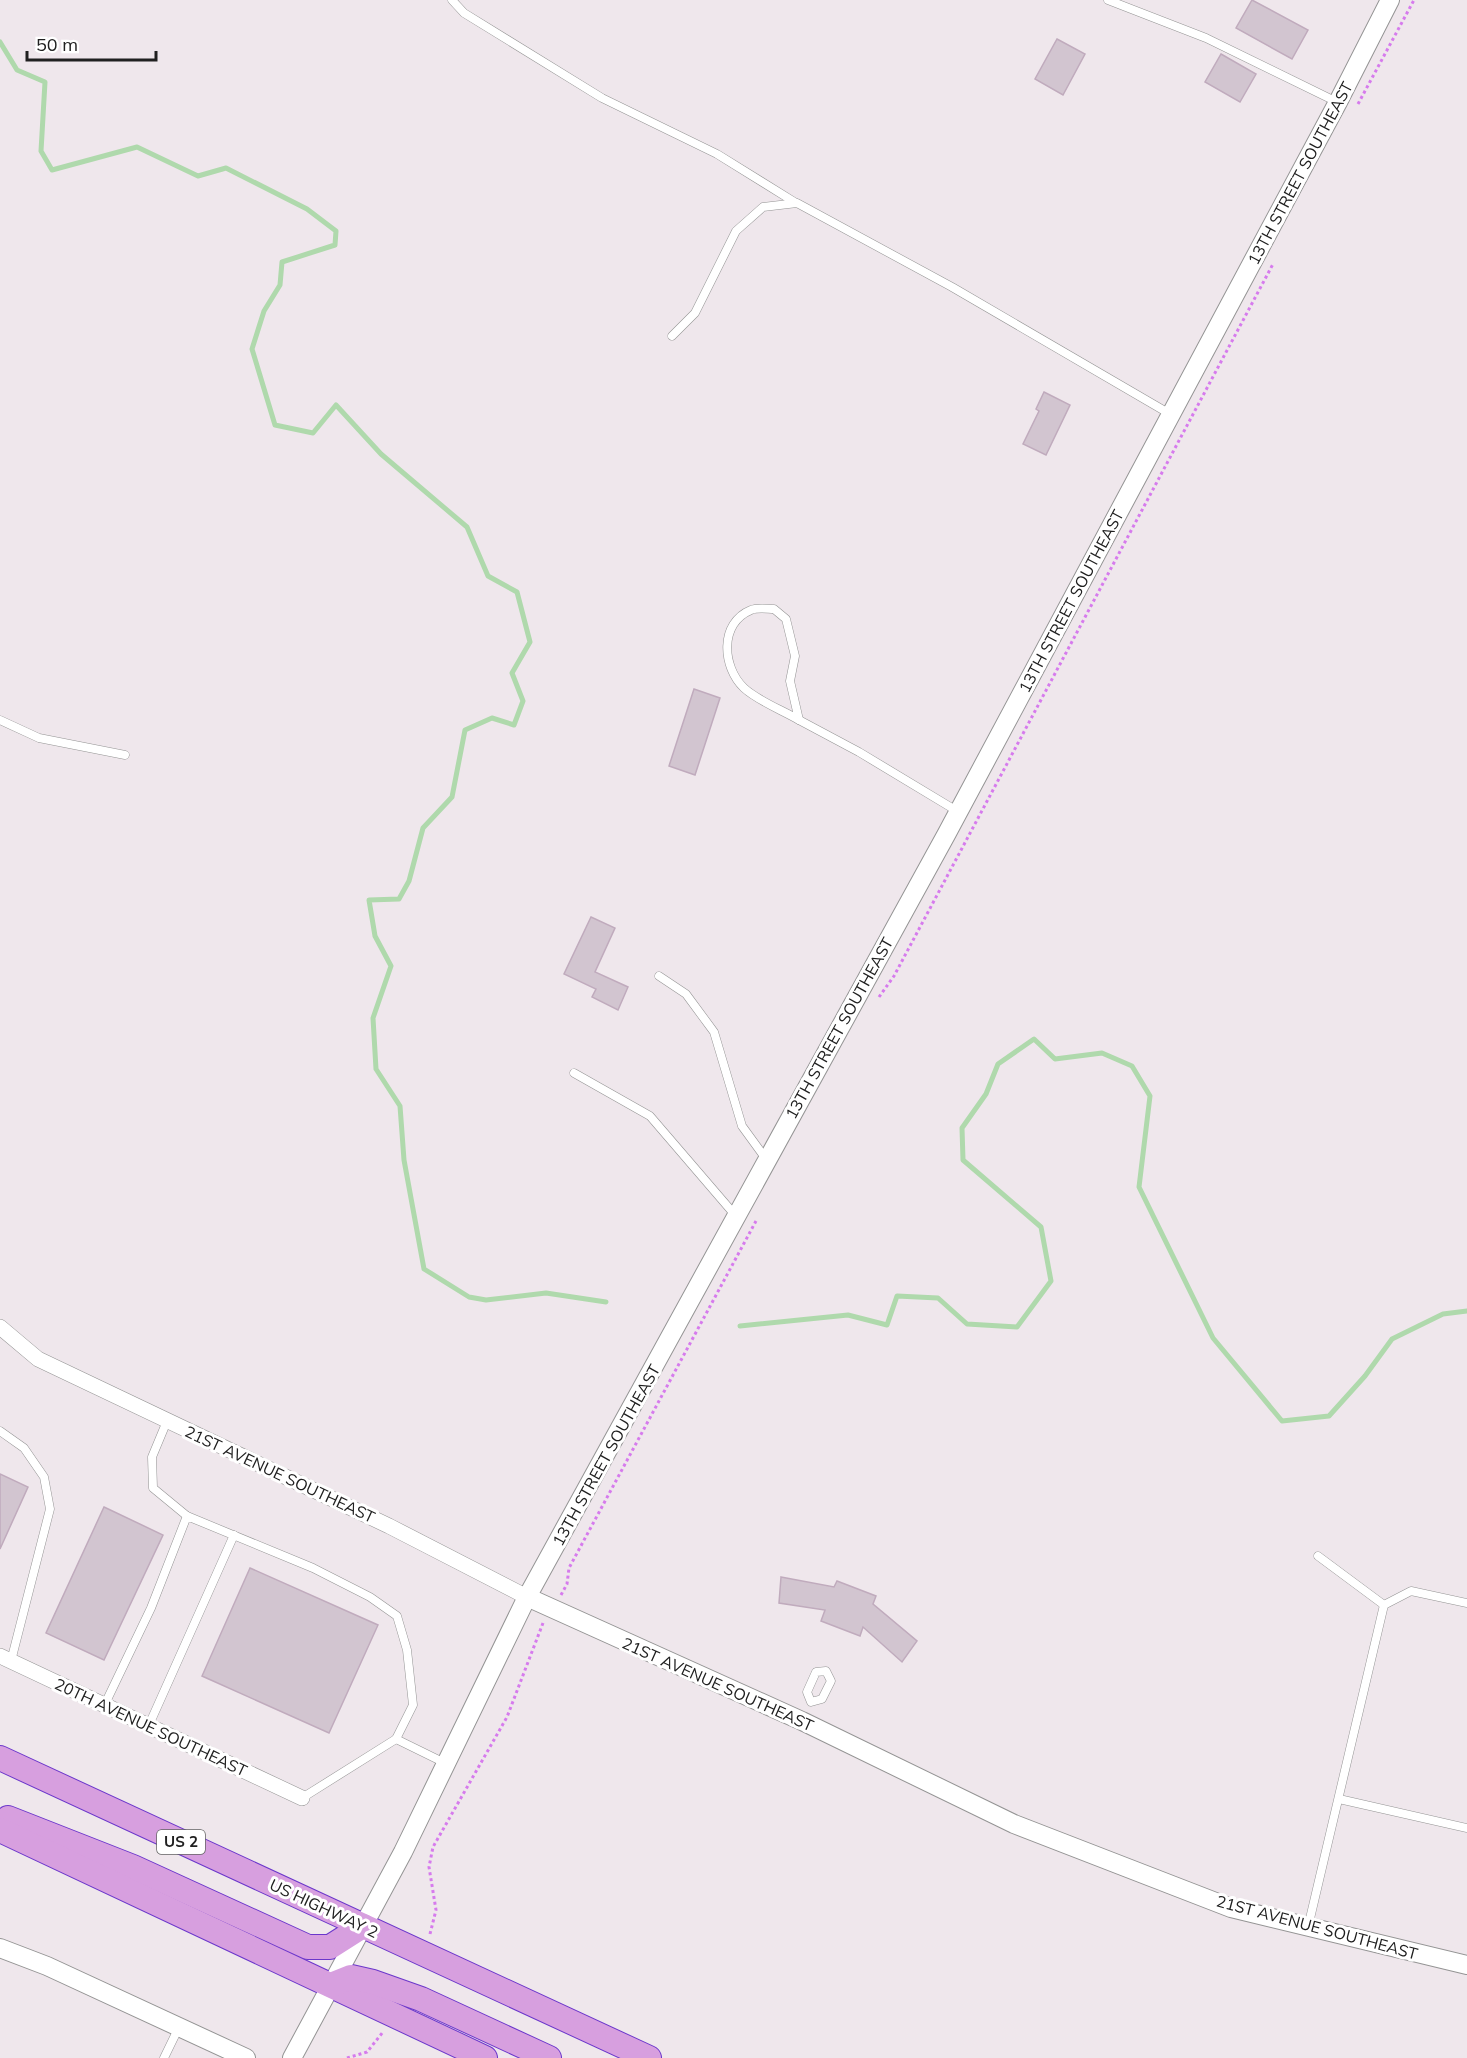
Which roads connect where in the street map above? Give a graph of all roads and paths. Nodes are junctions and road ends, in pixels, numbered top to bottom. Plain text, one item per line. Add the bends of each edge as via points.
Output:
1 (452, 0) edge
2 (1108, 0) edge
3 (1390, 0) edge
4 (1338, 102) junction
5 (797, 203) junction
6 (672, 336) dead end
7 (1171, 414) junction
8 (0, 720) edge
9 (799, 720) junction
10 (125, 755) dead end
11 (959, 812) junction
12 (659, 976) dead end
13 (574, 1073) dead end
14 (766, 1160) junction
15 (736, 1217) junction
16 (0, 1327) edge
17 (167, 1421) junction
18 (0, 1431) edge
19 (187, 1516) junction
20 (234, 1535) junction
21 (1318, 1556) dead end
22 (527, 1597) junction
23 (1467, 1603) edge
24 (1384, 1605) junction
25 (539, 1630) dead end
26 (6, 1658) edge
27 (811, 1702) junction
28 (105, 1704) junction
29 (802, 1721) junction
30 (149, 1725) junction
31 (396, 1739) junction
32 (0, 1758) edge
33 (447, 1764) junction
34 (302, 1798) joint
35 (1339, 1798) junction
36 (0, 1815) edge
37 (1467, 1828) edge
38 (0, 1830) edge
39 (363, 1926) junction
40 (1308, 1927) junction
41 (432, 1929) dead end
42 (0, 1948) edge
43 (1467, 1965) edge
44 (331, 1985) junction
45 (180, 2026) junction
46 (385, 2030) dead end
47 (164, 2058) edge
48 (246, 2058) edge
49 (292, 2058) edge
50 (347, 2058) edge
51 (485, 2058) edge
52 (549, 2058) edge
53 (649, 2058) edge

1 - 5 lane via 464,13 602,98 717,154
2 - 4 lane via 1206,38
3 - 4 street, 13TH STREET SOUTHEAST
4 - 7 street, 13TH STREET SOUTHEAST
5 - 6 lane via 763,207 736,231 695,313
5 - 7 lane via 952,287
7 - 11 street, 13TH STREET SOUTHEAST
8 - 10 lane via 39,738
9 - 9 lane via 744,688 728,664 726,643 735,622 752,610 774,609 786,619 795,656 790,681
9 - 11 lane
11 - 14 street, 13TH STREET SOUTHEAST
12 - 14 lane via 686,994 714,1032 742,1126
13 - 15 lane via 650,1116
14 - 15 street, 13TH STREET SOUTHEAST
15 - 22 street, 13TH STREET SOUTHEAST
16 - 17 street, 21ST AVENUE SOUTHEAST via 38,1359
17 - 19 lane via 152,1457 153,1488
17 - 22 street, 21ST AVENUE SOUTHEAST via 389,1526
18 - 26 lane via 24,1448 44,1478 50,1509
19 - 20 lane
19 - 28 lane via 151,1608
20 - 30 lane
20 - 31 lane via 313,1568 370,1597 397,1616 407,1650 413,1705
21 - 24 lane
22 - 29 street, 21ST AVENUE SOUTHEAST
22 - 33 street, 13TH STREET SOUTHEAST
23 - 24 lane via 1411,1591
24 - 35 lane
25 - 41 path via 507,1717 433,1847 429,1867 436,1910
26 - 28 street, 20TH AVENUE SOUTHEAST
27 - 27 lane via 807,1692 811,1682 816,1672 827,1668 831,1681 822,1699
27 - 29 lane
28 - 30 street, 20TH AVENUE SOUTHEAST
29 - 40 street, 21ST AVENUE SOUTHEAST via 1014,1824 1231,1908
30 - 34 street, 20TH AVENUE SOUTHEAST
31 - 33 lane
31 - 34 lane
32 - 39 highway, US HIGHWAY 2 / US 2
33 - 39 street, 13TH STREET SOUTHEAST
35 - 37 lane
35 - 40 lane
36 - 39 highway via 133,1867 308,1947 330,1947
38 - 44 highway
39 - 44 street, 13TH STREET SOUTHEAST
39 - 53 highway, US HIGHWAY 2 / US 2
40 - 43 street, 21ST AVENUE SOUTHEAST
42 - 45 street
44 - 49 street, 13TH STREET SOUTHEAST
44 - 51 highway
44 - 52 highway via 351,1977 373,1982 421,1999
45 - 47 lane
45 - 48 street
46 - 50 path via 367,2052

